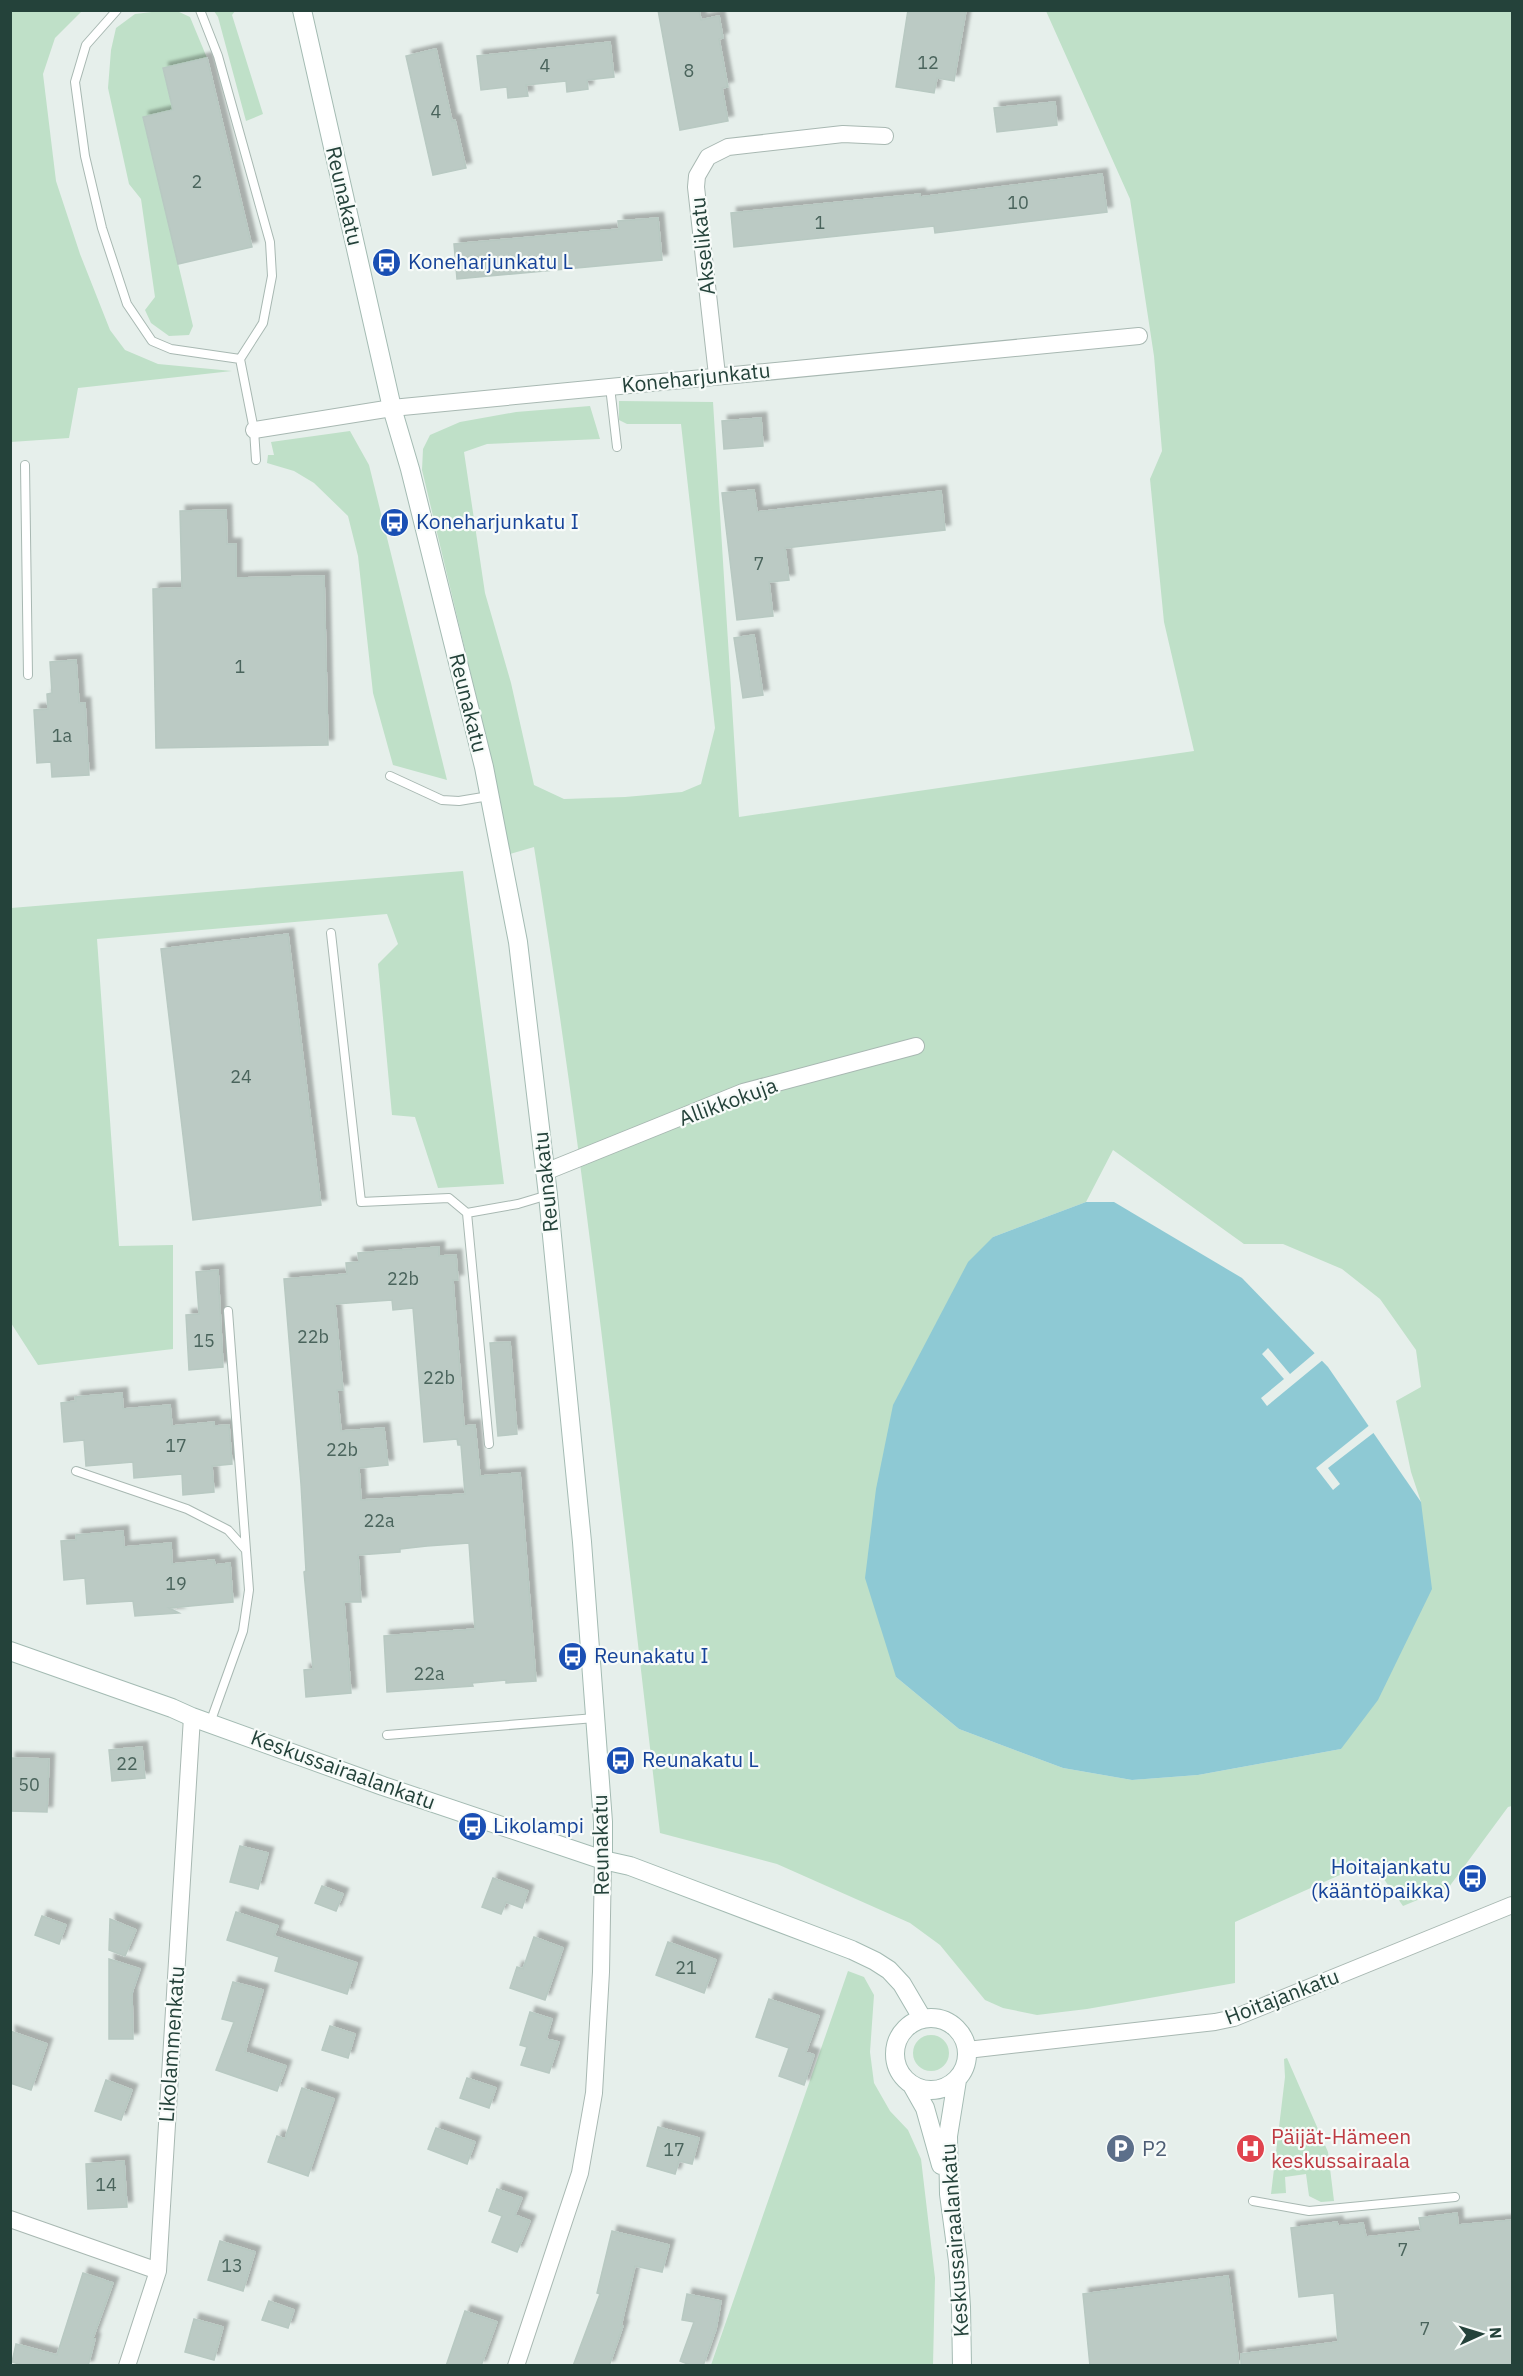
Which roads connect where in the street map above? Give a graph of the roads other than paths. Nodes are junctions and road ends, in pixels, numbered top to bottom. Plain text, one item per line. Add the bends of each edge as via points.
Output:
1 (117, 10) edge
2 (200, 10) edge
3 (302, 10) edge
4 (885, 136) dead end
5 (1139, 336) dead end
6 (240, 359) junction
7 (717, 375) junction
8 (610, 387) junction
9 (392, 408) junction
10 (254, 430) junction
11 (617, 447) dead end
12 (256, 460) dead end
13 (25, 465) dead end
14 (28, 675) dead end
15 (390, 776) dead end
16 (489, 796) junction
17 (331, 933) dead end
18 (916, 1046) dead end
19 (545, 1172) junction
20 (548, 1195) junction
21 (467, 1213) junction
22 (228, 1311) dead end
23 (489, 1444) dead end
24 (76, 1471) dead end
25 (245, 1549) junction
26 (10, 1652) edge
27 (192, 1717) junction
28 (595, 1718) junction
29 (210, 1722) junction
30 (387, 1735) dead end
31 (603, 1860) junction
32 (1512, 1905) edge
33 (922, 2018) junction
34 (967, 2050) junction
35 (957, 2080) junction
36 (912, 2085) junction
37 (949, 2194) junction
38 (1455, 2197) dead end
39 (1253, 2201) dead end
40 (10, 2219) edge
41 (158, 2271) junction
42 (127, 2366) edge
43 (516, 2366) edge
44 (962, 2366) edge

1 - 6 lane via 86,45 75,82 85,156 102,228 127,304 152,341 171,349
2 - 6 lane via 218,56 270,242 272,276 263,323
3 - 9 street, Reunakatu
4 - 7 street, Akselikatu via 843,134 728,147 708,158 700,168 696,186
5 - 7 street, Koneharjunkatu
6 - 10 lane
7 - 8 street, Koneharjunkatu
8 - 9 street, Koneharjunkatu
8 - 11 lane
9 - 10 street, Koneharjunkatu
9 - 16 street, Reunakatu
10 - 12 lane
13 - 14 lane
15 - 16 lane via 442,800
16 - 19 street, Reunakatu via 518,942
17 - 21 lane via 361,1202 449,1198
18 - 19 street, Allikkokuja via 743,1092
19 - 20 street, Reunakatu
20 - 21 lane
20 - 28 street, Reunakatu
21 - 23 lane
22 - 25 lane
24 - 25 lane via 187,1509 228,1530
25 - 29 lane via 249,1590 243,1631
26 - 27 street, Keskussairaalankatu
27 - 29 street, Keskussairaalankatu
27 - 41 street, Likolammenkatu
28 - 30 lane
28 - 31 street, Reunakatu
29 - 31 street, Keskussairaalankatu via 383,1786
31 - 33 street, Keskussairaalankatu via 630,1866 868,1957 902,1984
31 - 43 street, Reunakatu via 594,2093 582,2162
32 - 34 street, Hoitajankatu via 1234,2018
33 - 34 street via 946,2021 957,2028
33 - 36 street via 902,2032 894,2055 896,2067
34 - 35 street via 967,2061
35 - 36 street via 935,2090
35 - 37 street, Keskussairaalankatu via 948,2136
36 - 37 street via 924,2108
37 - 44 street, Keskussairaalankatu via 958,2261
38 - 39 lane via 1309,2211
40 - 41 street
41 - 42 street, Likolammenkatu

